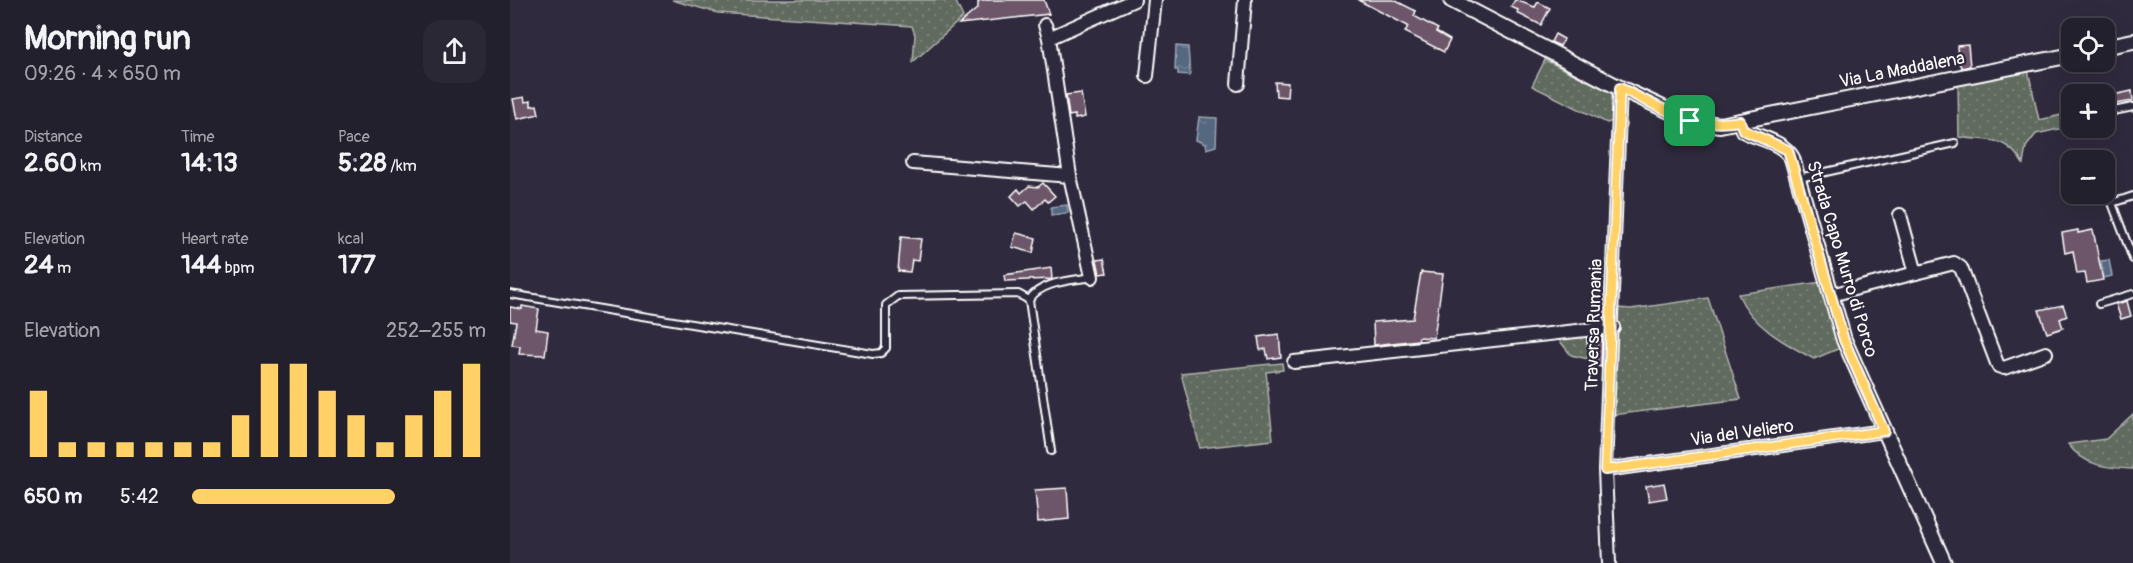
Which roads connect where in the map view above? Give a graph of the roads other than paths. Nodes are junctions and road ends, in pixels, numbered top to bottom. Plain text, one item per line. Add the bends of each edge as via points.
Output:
1 (1134, 0) edge
2 (1155, 0) edge
3 (1245, 0) edge
4 (1451, 0) edge
5 (1045, 25) dead end
6 (1049, 38) junction
7 (2133, 41) edge
8 (2115, 45) edge
9 (2061, 56) edge
10 (1147, 76) dead end
11 (1238, 84) dead end
12 (1620, 88) junction
13 (2133, 107) edge
14 (2115, 111) edge
15 (1740, 121) junction
16 (1955, 143) dead end
17 (913, 163) dead end
18 (1070, 176) junction
19 (1798, 178) junction
20 (2133, 196) edge
21 (1900, 215) dead end
22 (2133, 259) edge
23 (1916, 273) junction
24 (1092, 277) joint
25 (510, 294) edge
26 (2133, 294) edge
27 (1830, 295) junction
28 (1029, 300) junction
29 (2099, 304) dead end
30 (1613, 327) junction
31 (2046, 353) dead end
32 (1294, 362) dead end
33 (1884, 431) junction
34 (1051, 451) dead end
35 (1605, 470) junction
36 (1609, 563) edge
37 (1944, 563) edge

1 - 6 street
2 - 10 street
3 - 11 street
4 - 12 street, Via La Maddalena
5 - 6 street
6 - 18 street
7 - 8 street
9 - 15 street, Via La Maddalena
12 - 15 street, Via La Maddalena via 1690,121 1720,125
12 - 30 street, Traversa Rumania
13 - 14 lane
15 - 19 street, Strada Capo Murro di Porco via 1743,130 1788,150
16 - 19 lane
17 - 18 street
18 - 24 street
19 - 27 street, Strada Capo Murro di Porco
20 - 22 lane via 2112,203
21 - 23 street
23 - 27 street
23 - 31 street via 1954,263 1961,268 1998,366 2004,368
24 - 28 lane via 1045,286 1034,291
25 - 28 lane via 873,354 886,348 886,305 898,296 1008,292
26 - 29 lane
27 - 33 street, Strada Capo Murro di Porco via 1844,340
28 - 34 lane
30 - 32 street
30 - 35 street, Traversa Rumania
33 - 35 street, Via del Veliero
33 - 37 street, Strada Capo Murro di Porco
35 - 36 street, Traversa Rumania

